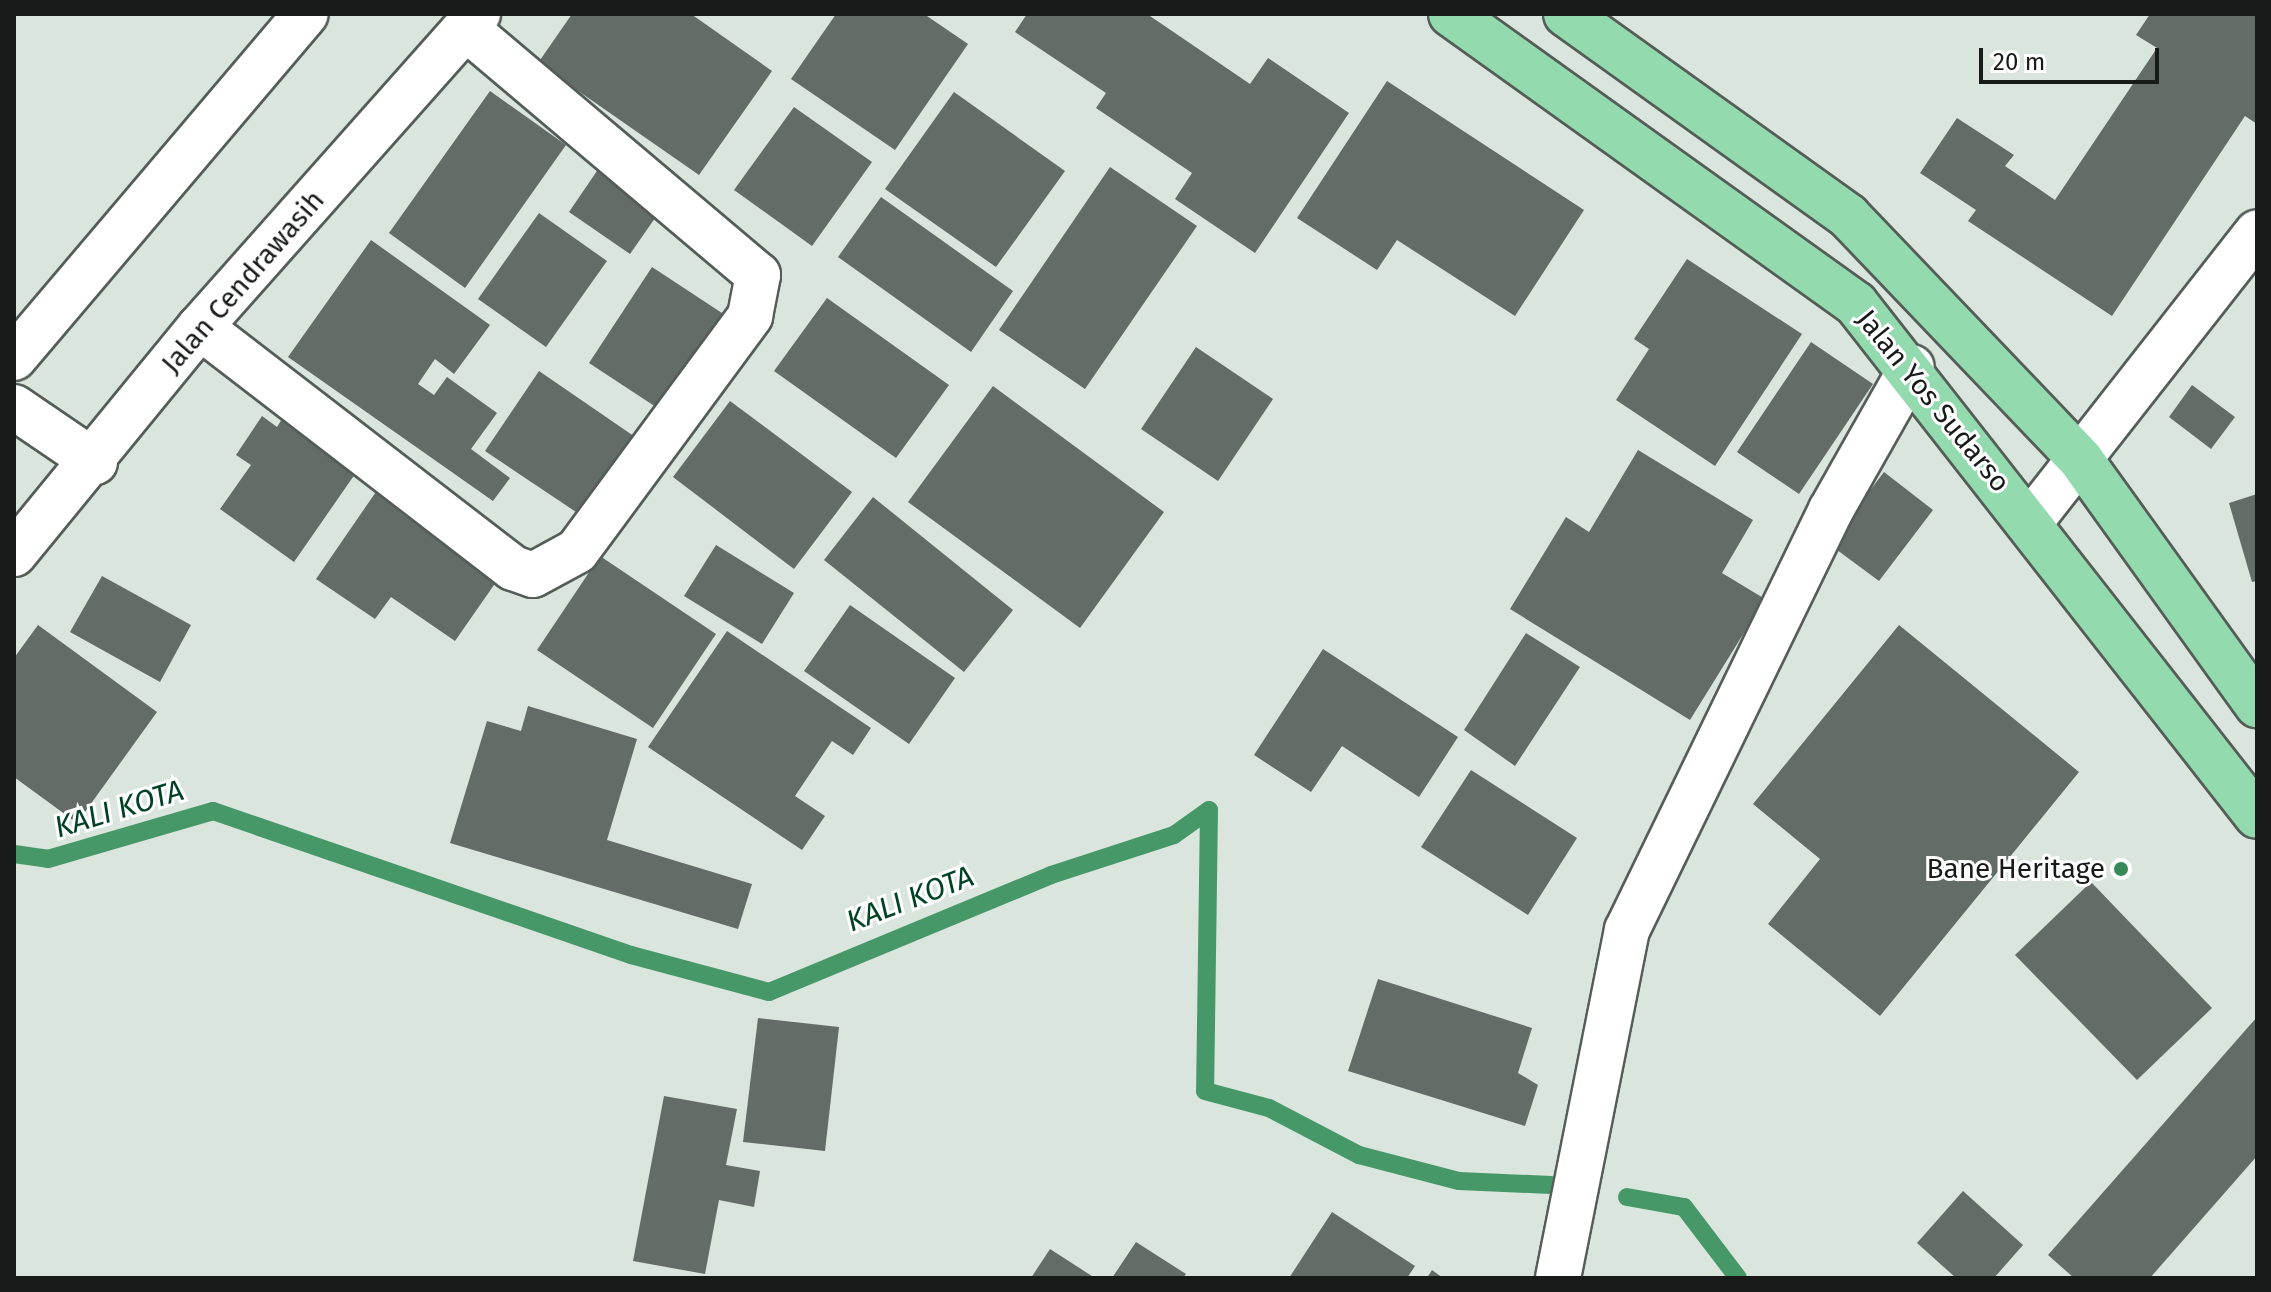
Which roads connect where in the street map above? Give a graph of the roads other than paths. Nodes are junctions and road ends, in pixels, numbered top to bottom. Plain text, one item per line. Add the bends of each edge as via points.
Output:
1 (306, 14) edge
2 (1451, 14) edge
3 (1566, 14) edge
4 (472, 21) edge
5 (2257, 232) edge
6 (200, 327) junction
7 (14, 358) edge
8 (1912, 367) junction
9 (14, 407) edge
10 (2081, 460) junction
11 (95, 462) junction
12 (2030, 522) junction
13 (14, 554) edge
14 (2257, 705) edge
15 (2257, 816) edge
16 (1558, 1278) edge

1 - 7 street
2 - 8 highway, Jalan Yos Sudarso via 1821,275
3 - 10 highway via 1848,216
4 - 6 street, Jalan Cendrawasih
4 - 6 street via 758,275 750,316 577,551 544,572 513,568
5 - 10 street
6 - 11 street, Jalan Cendrawasih
8 - 12 highway, Jalan Yos Sudarso
8 - 16 street via 1831,510 1627,930
9 - 11 street
10 - 12 street
10 - 14 highway
11 - 13 street, Jalan Cendrawasih
12 - 15 highway, Jalan Yos Sudarso

